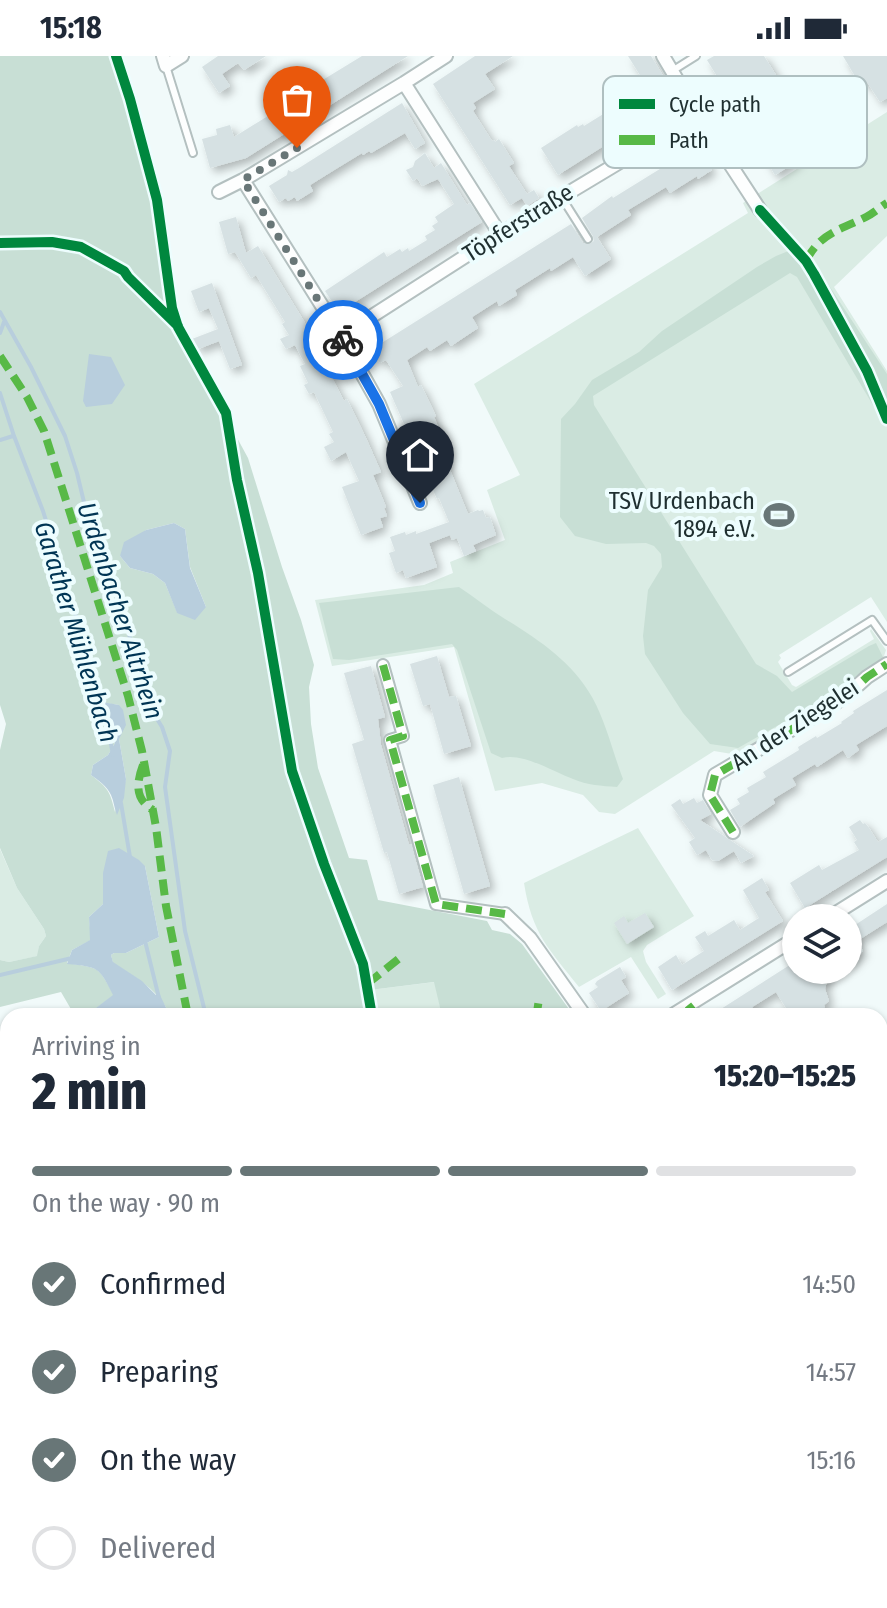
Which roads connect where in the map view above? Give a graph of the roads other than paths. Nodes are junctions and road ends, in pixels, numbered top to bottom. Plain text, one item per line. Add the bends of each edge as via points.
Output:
1 (182, 56) edge
2 (446, 56) edge
3 (663, 56) edge
4 (696, 56) edge
5 (164, 61) edge
6 (672, 71) junction
7 (675, 76) edge
8 (404, 83) junction
9 (193, 153) dead end
10 (608, 168) edge
11 (733, 168) edge
12 (243, 180) junction
13 (219, 192) dead end
14 (561, 196) junction
15 (760, 210) dead end
16 (500, 234) junction
17 (588, 239) dead end
18 (341, 336) junction
19 (420, 503) dead end
20 (887, 641) edge
21 (887, 664) edge
22 (383, 665) dead end
23 (788, 672) dead end
24 (733, 832) dead end
25 (887, 881) edge
26 (850, 904) edge
27 (505, 914) joint
28 (782, 947) edge
29 (688, 1005) junction
30 (579, 1008) edge
31 (683, 1008) edge
32 (690, 1008) edge

1 - 5 street
2 - 8 street
3 - 6 street
4 - 6 lane
5 - 9 lane
6 - 7 street
8 - 12 street
8 - 16 street
10 - 14 street, Töpferstraße
11 - 15 street
12 - 13 street
12 - 18 street
14 - 16 street, Töpferstraße
14 - 17 lane
16 - 18 street, Töpferstraße
18 - 19 street via 379,404
20 - 23 lane via 872,620
21 - 24 street, An der Ziegelei via 826,709 715,775 710,795
22 - 27 street via 403,736 390,740 436,904
25 - 26 street
27 - 30 street via 530,938
28 - 29 street
29 - 31 street
29 - 32 street

